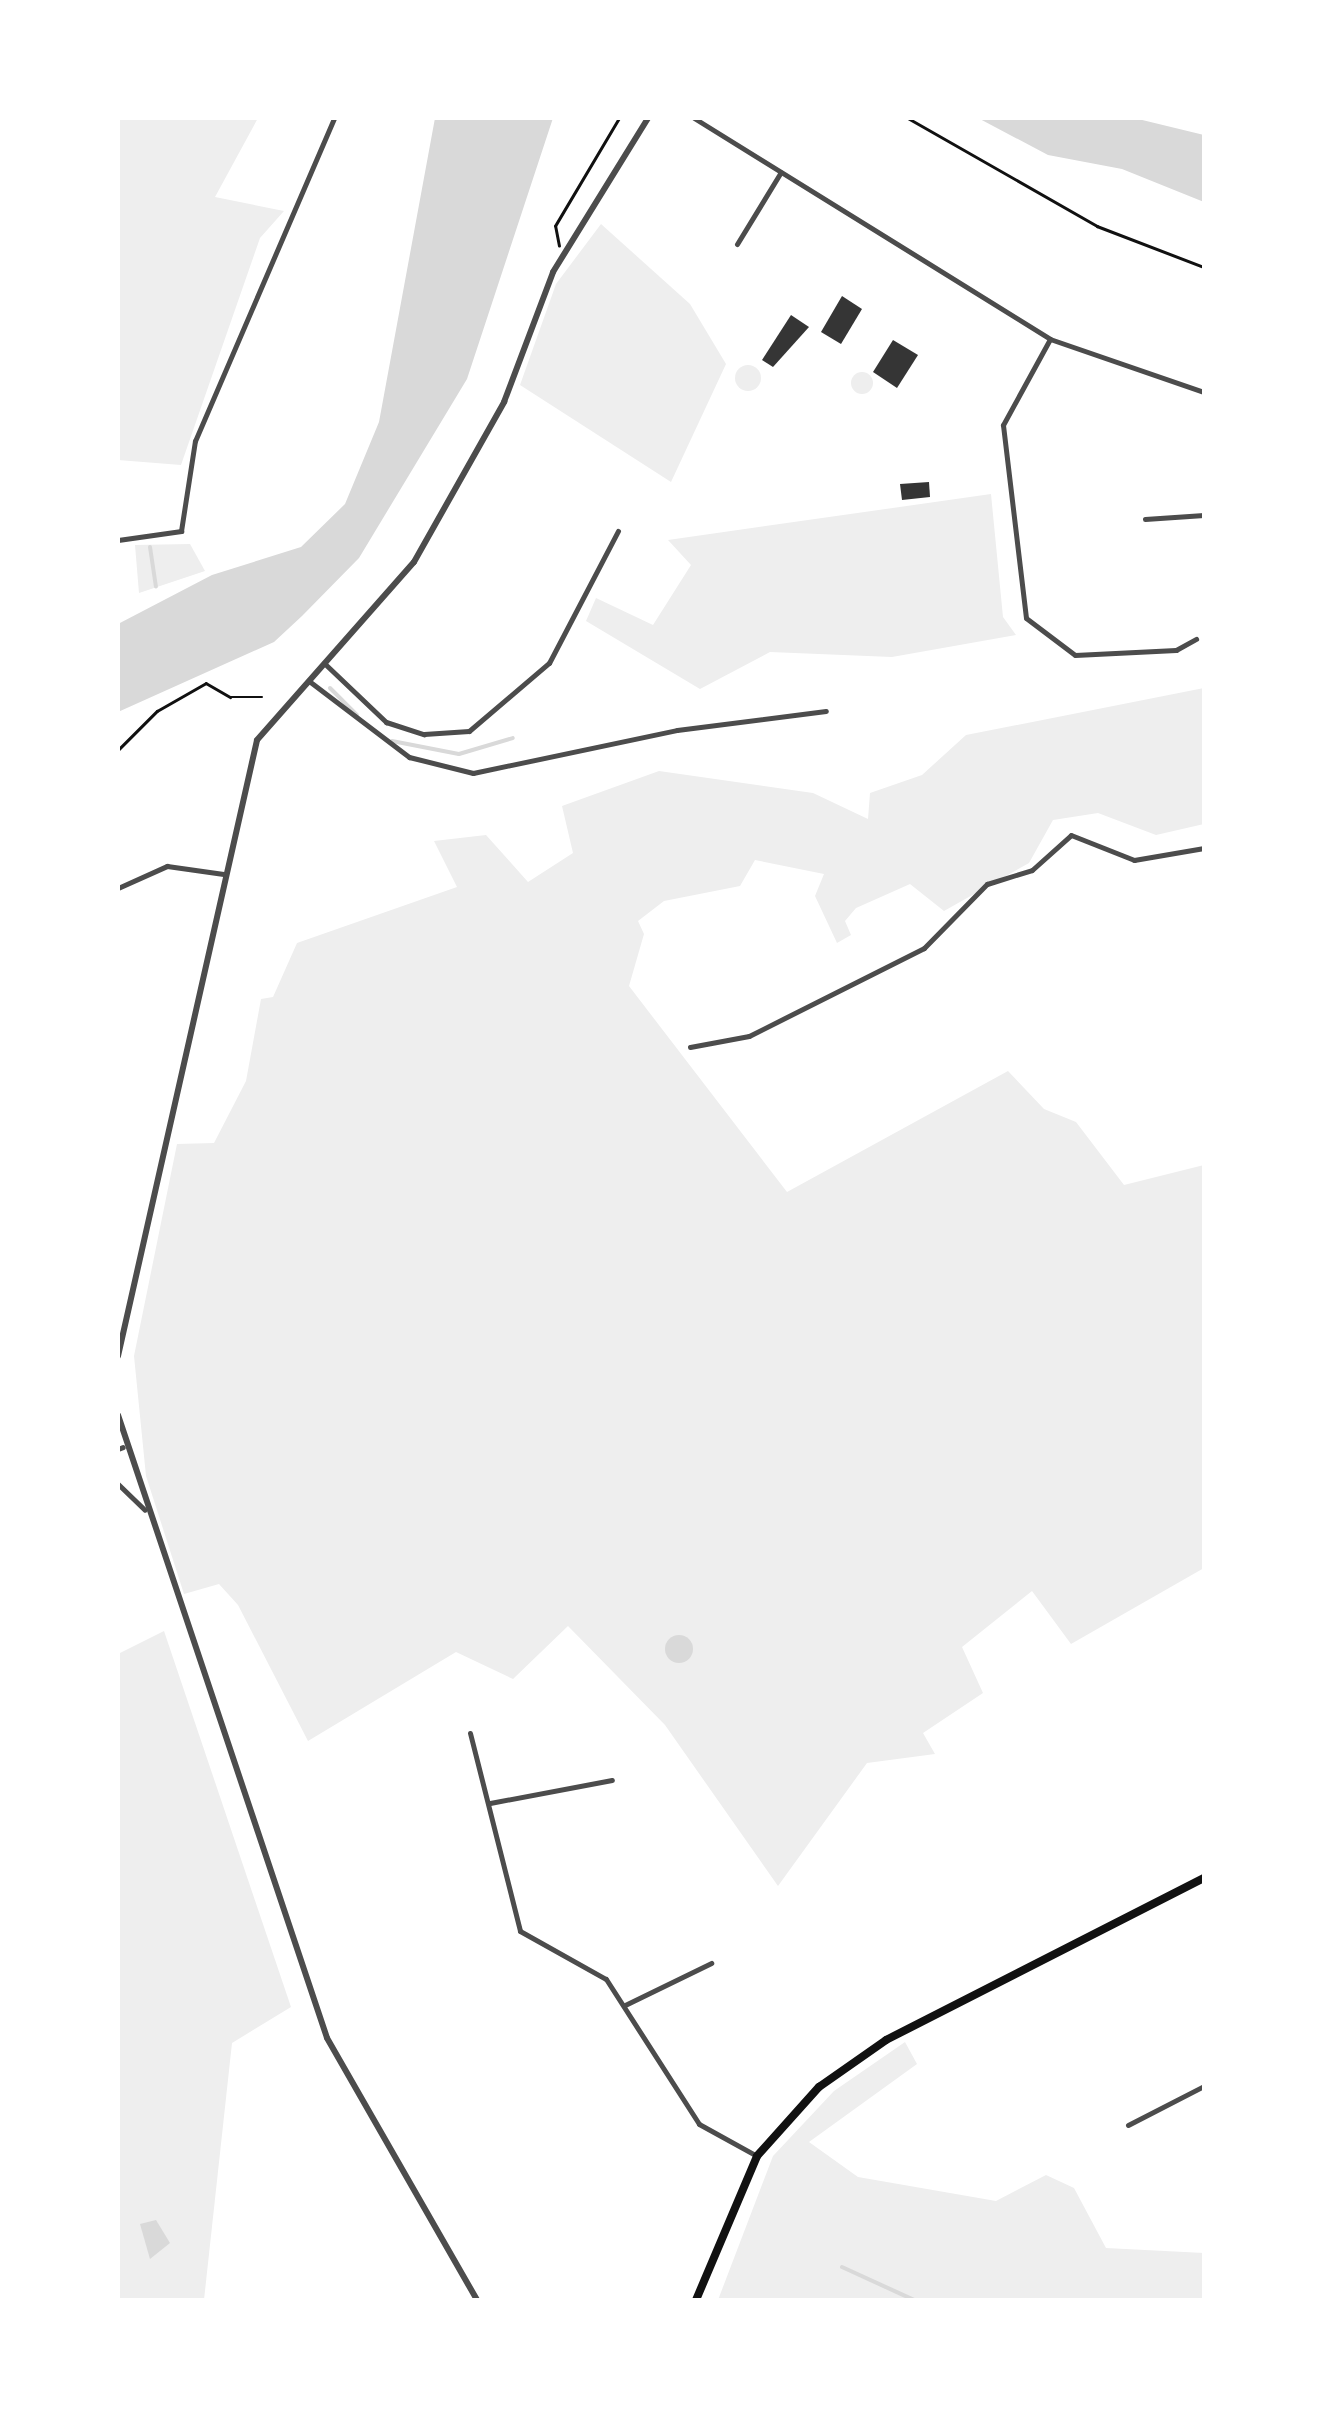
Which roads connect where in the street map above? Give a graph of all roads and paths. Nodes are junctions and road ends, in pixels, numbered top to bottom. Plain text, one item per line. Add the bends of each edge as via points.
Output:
1 (334, 118) edge
2 (619, 118) edge
3 (648, 118) edge
4 (694, 118) edge
5 (908, 118) edge
6 (781, 172) junction
7 (737, 244) dead end
8 (565, 251) junction
9 (1204, 267) edge
10 (1050, 339) junction
11 (1204, 392) edge
12 (1204, 516) edge
13 (1145, 519) dead end
14 (618, 531) dead end
15 (118, 540) edge
16 (1196, 639) dead end
17 (324, 663) junction
18 (308, 679) junction
19 (262, 697) dead end
20 (826, 711) dead end
21 (118, 750) edge
22 (1204, 848) edge
23 (223, 874) junction
24 (118, 888) edge
25 (690, 1046) dead end
26 (118, 1356) edge
27 (118, 1415) edge
28 (120, 1448) edge
29 (118, 1484) edge
30 (145, 1510) junction
31 (470, 1733) dead end
32 (612, 1780) dead end
33 (490, 1803) junction
34 (1204, 1878) edge
35 (712, 1963) dead end
36 (624, 2006) junction
37 (1204, 2086) edge
38 (1128, 2125) dead end
39 (757, 2156) junction
40 (477, 2300) edge
41 (696, 2300) edge

1 - 15 street via 194,441 180,531
2 - 8 path via 555,226
3 - 8 street
4 - 6 street
5 - 9 path via 1097,226
6 - 7 street
6 - 10 street
8 - 17 street via 504,402 423,547
10 - 11 street
10 - 16 street via 1003,425 1026,618 1075,655 1176,650
12 - 13 street
14 - 17 street via 548,663 469,731 424,734 386,722
17 - 18 street
18 - 20 street via 408,756 473,773 676,730
18 - 23 street via 257,740
19 - 21 path via 230,697 206,683 157,711
22 - 25 street via 1134,860 1071,835 1032,870 987,884 924,948 749,1036
23 - 24 street via 167,866
23 - 26 street
27 - 28 street
28 - 30 street
29 - 30 street
30 - 40 street via 327,2038
31 - 33 street
32 - 33 street
33 - 36 street via 513,1922 539,1946 592,1967
34 - 39 highway via 886,2040 819,2086
35 - 36 street
36 - 39 street via 699,2124
37 - 38 street
39 - 41 highway

